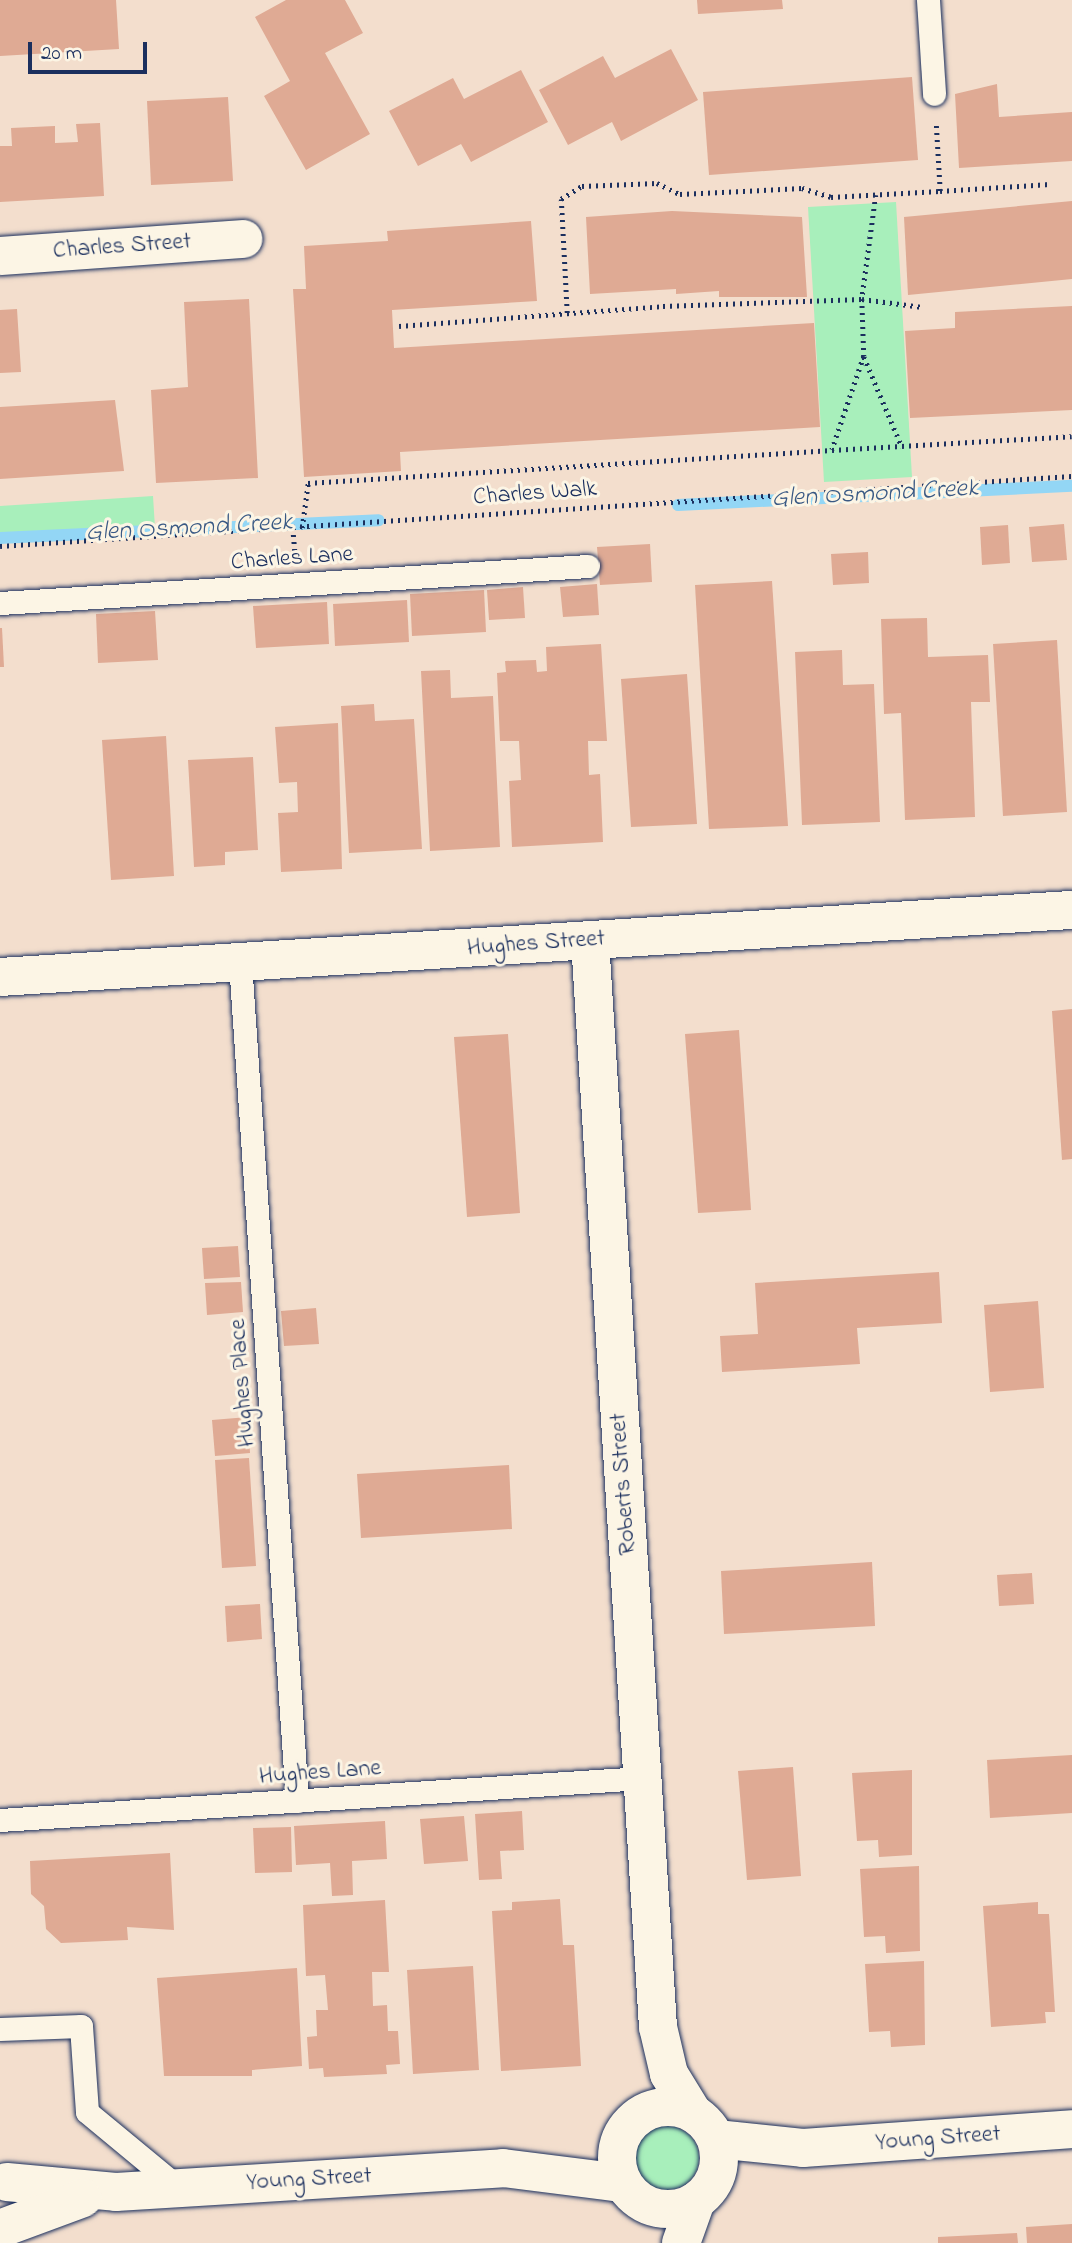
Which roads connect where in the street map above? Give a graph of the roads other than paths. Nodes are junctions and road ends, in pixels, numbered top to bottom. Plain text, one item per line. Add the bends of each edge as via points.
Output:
1 (928, 0) edge
2 (934, 94) road end
3 (243, 239) dead end
4 (0, 256) edge
5 (588, 566) dead end
6 (0, 603) edge
7 (1072, 911) edge
8 (590, 940) junction
9 (240, 962) junction
10 (0, 977) edge
11 (643, 1778) junction
12 (297, 1801) junction
13 (0, 1820) edge
14 (659, 2027) junction
15 (0, 2029) edge
16 (633, 2124) junction
17 (1072, 2129) edge
18 (705, 2157) junction
19 (503, 2168) junction
20 (4, 2177) edge
21 (179, 2188) junction
22 (116, 2192) junction
23 (634, 2194) junction
24 (1, 2229) edge
25 (661, 2243) edge
26 (681, 2243) edge

1 - 2 lane
3 - 4 street, Charles Street
5 - 6 lane, Charles Lane
7 - 8 street, Hughes Street
8 - 9 street, Hughes Street
8 - 11 street, Roberts Street
9 - 10 street, Hughes Street
9 - 12 lane, Hughes Place
11 - 12 lane, Hughes Lane
11 - 14 street, Roberts Street
12 - 13 lane, Hughes Lane
14 - 16 street, Roberts Street
14 - 18 street, Roberts Street via 669,2074
15 - 21 lane via 81,2026 87,2112
16 - 18 street via 676,2107
16 - 19 street, Young Street
16 - 23 street via 617,2160
17 - 18 street, Young Street
18 - 23 street via 662,2209
18 - 26 street
19 - 21 street, Young Street
19 - 23 street, Young Street
20 - 22 street, Young Street
20 - 24 street via 9,2214
21 - 22 street, Young Street
22 - 24 street, Young Street
23 - 25 street

